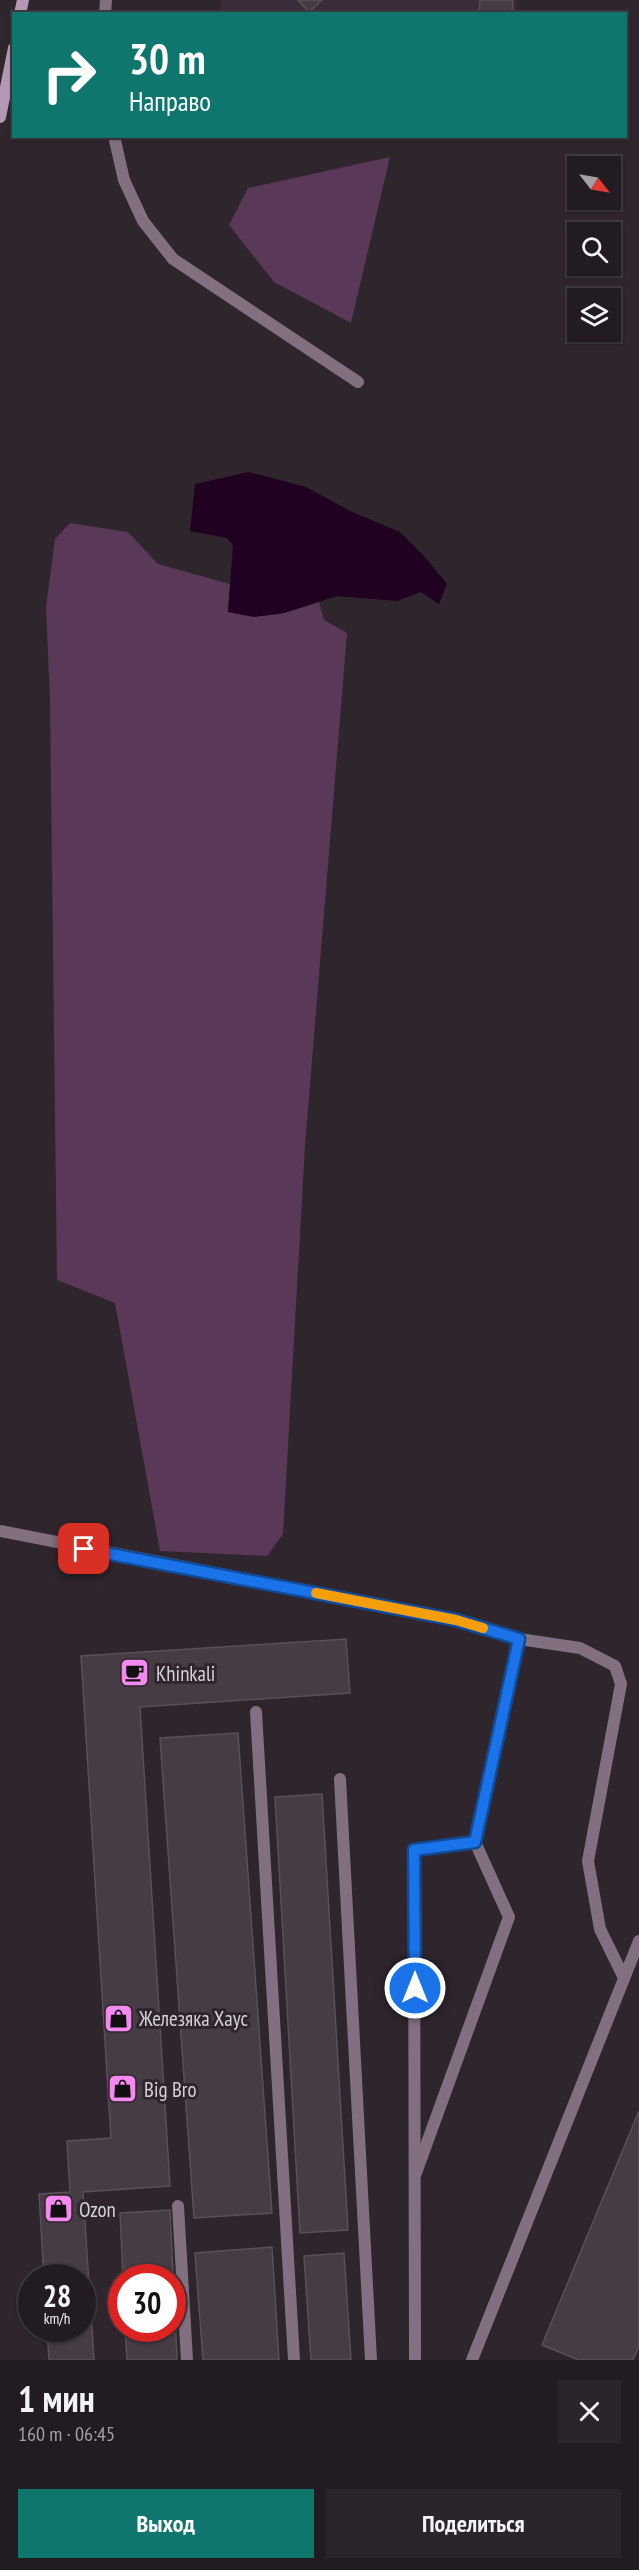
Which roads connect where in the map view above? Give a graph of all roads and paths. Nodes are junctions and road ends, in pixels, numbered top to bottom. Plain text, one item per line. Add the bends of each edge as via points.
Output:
1 (12, 58) edge
2 (0, 117) edge
3 (114, 138) edge
4 (358, 382) dead end
5 (0, 1531) edge
6 (519, 1639) junction
7 (256, 1712) dead end
8 (340, 1779) dead end
9 (475, 1842) junction
10 (639, 1941) edge
11 (624, 1978) junction
12 (416, 2173) junction
13 (178, 2206) dead end
14 (187, 2360) edge
15 (294, 2360) edge
16 (371, 2360) edge
17 (415, 2360) edge
18 (471, 2360) edge

1 - 2 main road
3 - 4 street via 124,180 143,221 173,259
5 - 6 street via 456,1620
6 - 9 street
6 - 11 street via 580,1648 615,1666 621,1684 588,1861 600,1929
7 - 15 street
8 - 16 street
9 - 12 street via 509,1917
9 - 12 street via 414,1850
10 - 11 street
11 - 18 street
12 - 17 street
13 - 14 street

